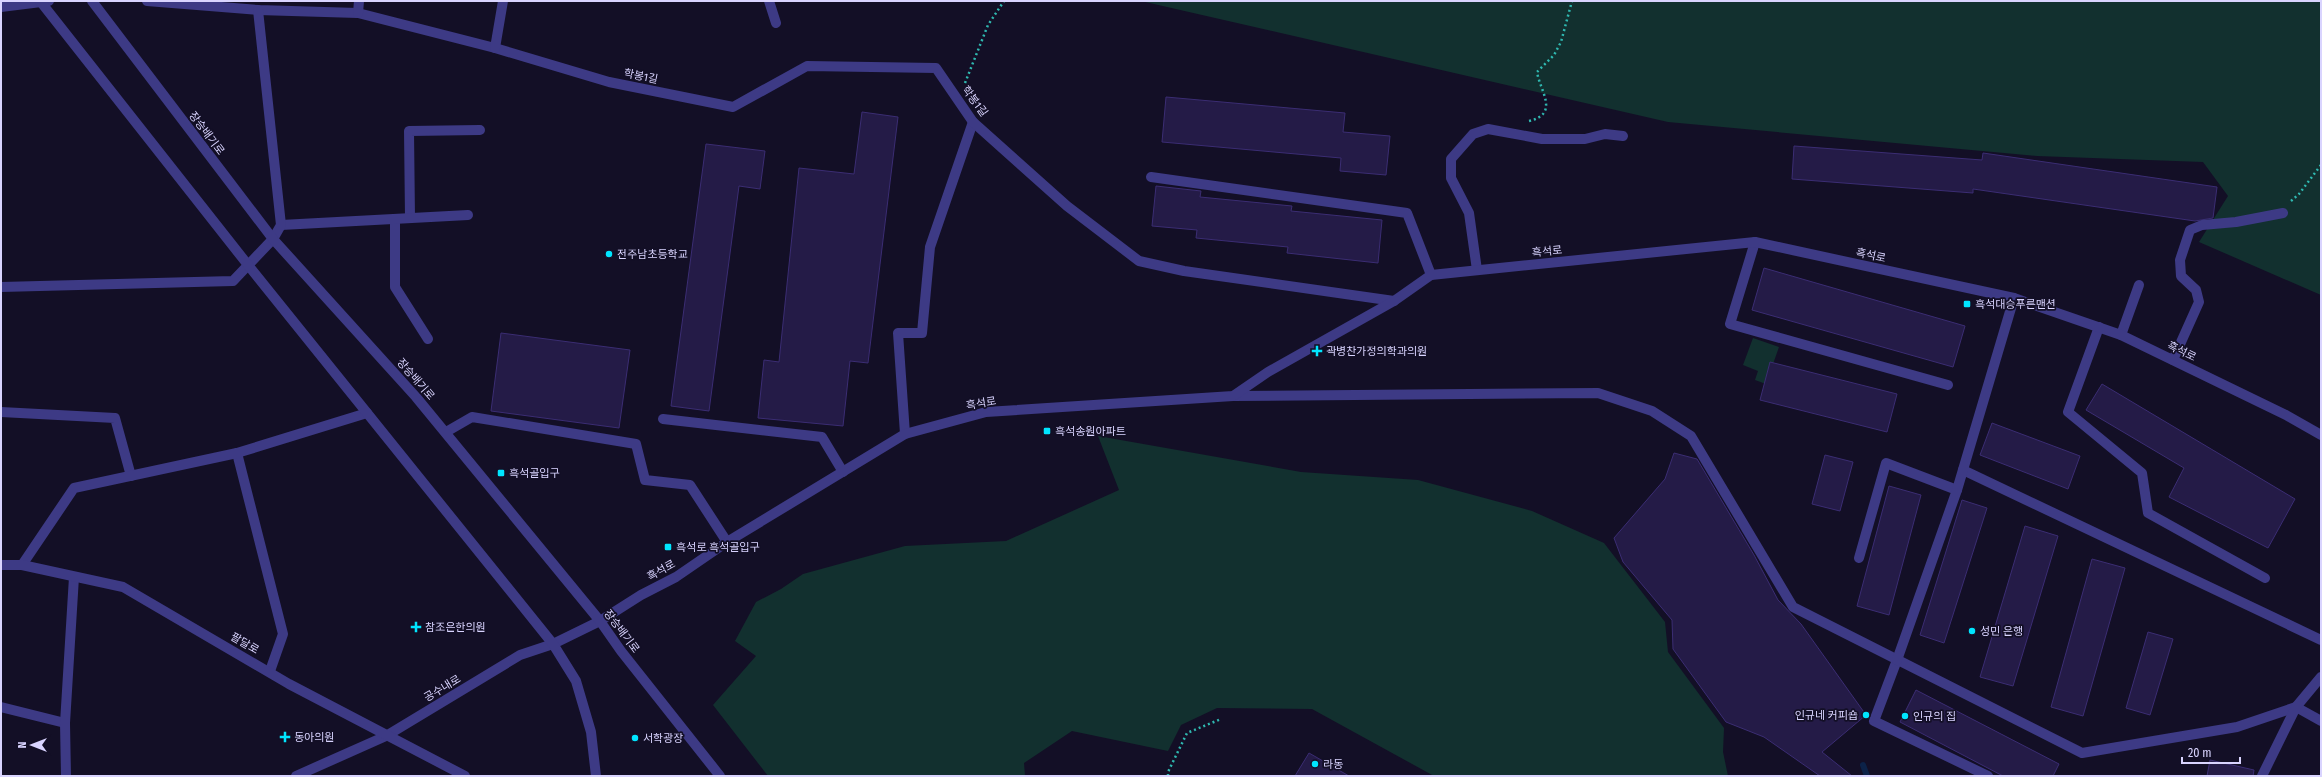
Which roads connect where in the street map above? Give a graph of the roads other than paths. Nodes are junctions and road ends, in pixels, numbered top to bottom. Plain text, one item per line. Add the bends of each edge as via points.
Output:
1 (43, 1) edge
2 (92, 1) edge
3 (147, 1) edge
4 (359, 1) edge
5 (503, 1) edge
6 (769, 1) edge
7 (1, 7) edge
8 (258, 10) junction
9 (358, 13) junction
10 (776, 23) dead end
11 (495, 48) junction
12 (973, 122) junction
13 (480, 130) dead end
14 (1623, 136) dead end
15 (1151, 177) dead end
16 (2282, 213) road end
17 (468, 215) dead end
18 (410, 218) junction
19 (395, 219) junction
20 (281, 225) junction
21 (273, 239) junction
22 (1755, 242) junction
23 (248, 265) junction
24 (1477, 270) junction
25 (1431, 275) junction
26 (2139, 284) dead end
27 (1, 287) edge
28 (2014, 298) junction
29 (1394, 301) junction
30 (2099, 328) junction
31 (2121, 335) junction
32 (428, 339) dead end
33 (2173, 360) junction
34 (1948, 385) dead end
35 (1233, 396) junction
36 (1, 412) edge
37 (367, 413) junction
38 (663, 419) dead end
39 (446, 432) junction
40 (905, 434) junction
41 (2321, 435) edge
42 (237, 453) junction
43 (1963, 470) junction
44 (843, 472) junction
45 (131, 476) junction
46 (1957, 490) junction
47 (727, 542) junction
48 (1860, 558) dead end
49 (1, 565) edge
50 (22, 565) junction
51 (74, 576) junction
52 (2265, 578) dead end
53 (600, 621) junction
54 (2321, 640) edge
55 (553, 644) junction
56 (1897, 660) junction
57 (270, 671) junction
58 (2321, 677) edge
59 (1, 707) edge
60 (2296, 707) junction
61 (2321, 721) edge
62 (65, 723) junction
63 (386, 736) junction
64 (66, 776) edge
65 (296, 776) edge
66 (465, 776) edge
67 (596, 776) edge
68 (720, 776) edge
69 (1988, 776) edge
70 (2262, 776) edge

1 - 7 street
1 - 23 street
2 - 21 street, 장승배기로
3 - 8 street, 학봉1길
4 - 9 street
5 - 11 street
6 - 10 street
8 - 9 street, 학봉1길
8 - 20 street
9 - 11 street, 학봉1길
11 - 12 street, 학봉1길 via 609,82 733,107 808,66 936,68
12 - 29 street, 학봉1길 via 1067,206 1139,261 1184,271
12 - 40 street via 930,247 922,333 898,333
13 - 18 street via 409,130
14 - 24 street via 1605,134 1585,139 1542,140 1488,129 1473,134 1451,160 1451,178 1469,213
15 - 25 street via 1407,213
16 - 33 street via 2236,222 2202,225 2190,230 2180,260 2181,276 2196,290 2199,302
17 - 18 street
18 - 19 street
19 - 20 street
19 - 32 street via 395,287
20 - 21 street
21 - 23 street
21 - 39 street, 장승배기로 via 308,275
22 - 24 street, 흑석로
22 - 28 street, 흑석로
22 - 34 street via 1730,324
23 - 27 street via 233,281
23 - 37 street
24 - 25 street, 흑석로
25 - 29 street, 흑석로
26 - 31 street
28 - 30 street, 흑석로
28 - 43 street
29 - 35 street, 흑석로 via 1268,372
30 - 31 street, 흑석로
30 - 52 street via 2068,412 2142,473 2148,513
31 - 33 street, 흑석로
33 - 41 street, 흑석로 via 2286,415
35 - 40 street, 흑석로 via 986,412
35 - 56 street via 1598,393 1652,411 1691,436 1793,607
36 - 45 street via 115,418
37 - 42 street
37 - 55 street
38 - 44 street via 822,437
39 - 47 street via 472,417 636,444 645,480 690,485
39 - 53 street, 장승배기로
40 - 44 street, 흑석로
42 - 45 street
42 - 57 street via 283,634
43 - 46 street
43 - 54 street
44 - 47 street, 흑석로
45 - 50 street via 74,488
46 - 48 street via 1886,463
46 - 56 street
47 - 53 street, 흑석로 via 676,577
49 - 50 street, 팔달로
50 - 51 street, 팔달로
51 - 57 street, 팔달로 via 123,587
51 - 62 street
53 - 55 street, 공수내로
53 - 68 street, 장승배기로
55 - 63 street, 공수내로 via 520,655
55 - 67 street via 576,681 591,732
56 - 60 street via 2082,753 2237,727
56 - 69 street via 1874,721
57 - 63 street, 팔달로
58 - 60 street
59 - 62 street
60 - 61 street
60 - 70 street
62 - 64 street
63 - 65 street, 공수내로
63 - 66 street, 팔달로

